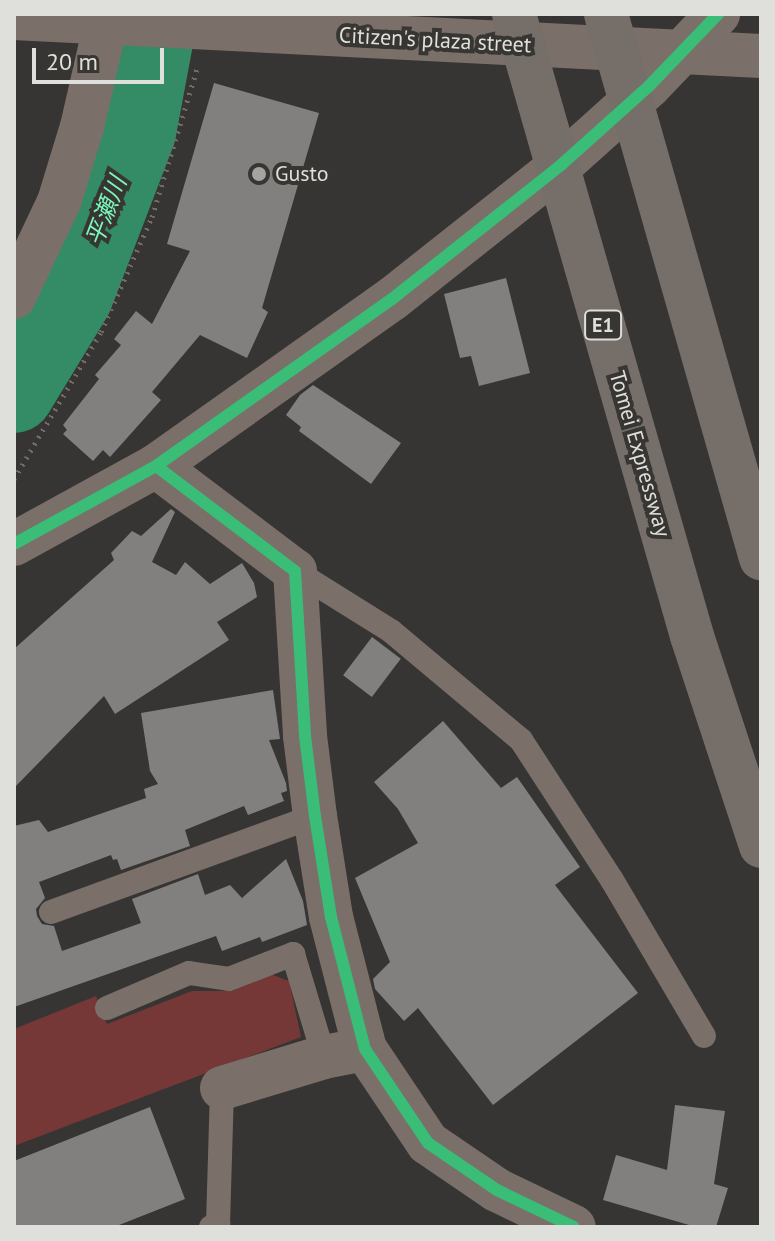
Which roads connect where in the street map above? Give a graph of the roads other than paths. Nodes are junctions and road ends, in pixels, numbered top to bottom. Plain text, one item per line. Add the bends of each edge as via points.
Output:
1 (514, 14) edge
2 (606, 14) edge
3 (718, 14) edge
4 (14, 18) edge
5 (111, 19) edge
6 (435, 28) edge
7 (201, 32) edge
8 (683, 52) junction
9 (761, 56) edge
10 (14, 297) edge
11 (156, 466) junction
12 (14, 544) edge
13 (761, 558) edge
14 (295, 571) junction
15 (315, 816) junction
16 (761, 846) edge
17 (51, 912) dead end
18 (107, 1008) dead end
19 (704, 1036) dead end
20 (345, 1053) junction
21 (222, 1088) joint
22 (211, 1227) edge
23 (574, 1227) edge

1 - 16 highway, Tomei Expressway / E1, bridge via 692,636
2 - 13 highway, bridge
3 - 8 street
4 - 5 street, Citizen's plaza street
5 - 7 street, Citizen's plaza street
5 - 10 street via 59,202
6 - 7 street, Citizen's plaza street
6 - 8 street, Citizen's plaza street
8 - 9 street, Citizen's plaza street
8 - 11 street via 561,165 392,299
11 - 12 street
11 - 14 street
14 - 15 street
14 - 19 lane via 391,631 521,740
15 - 17 lane
15 - 20 street
18 - 20 lane via 189,973 229,979 293,954
20 - 21 street
20 - 23 street via 428,1143 497,1190
21 - 22 lane via 218,1224

